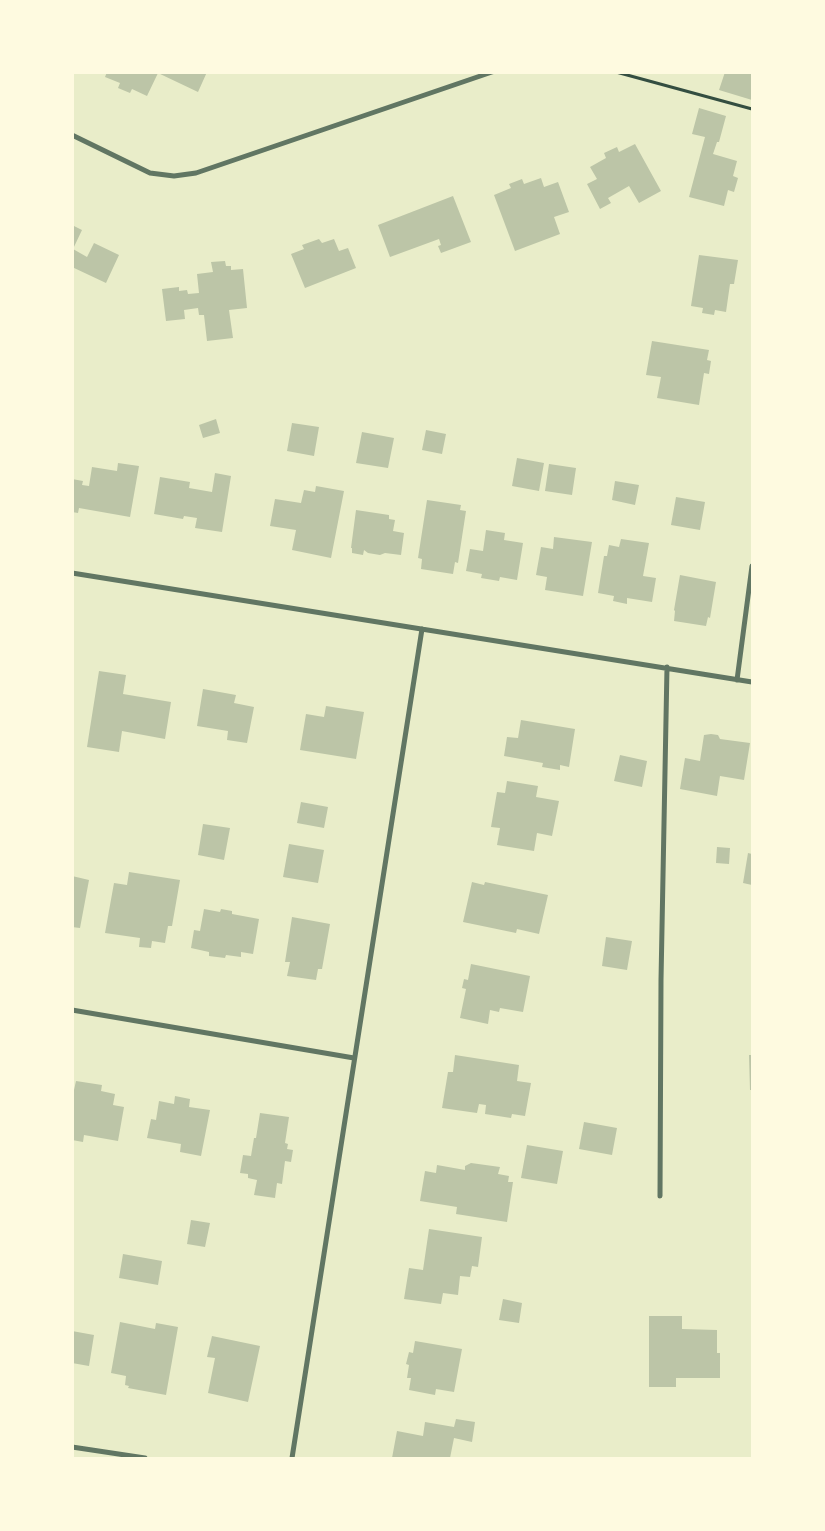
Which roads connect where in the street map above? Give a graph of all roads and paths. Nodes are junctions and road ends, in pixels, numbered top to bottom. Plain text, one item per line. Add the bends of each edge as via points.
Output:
1 (492, 72) edge
2 (616, 72) edge
3 (752, 109) edge
4 (72, 135) edge
5 (752, 566) edge
6 (72, 573) edge
7 (422, 629) junction
8 (667, 667) junction
9 (737, 680) junction
10 (752, 682) edge
11 (72, 1010) edge
12 (354, 1058) junction
13 (660, 1196) dead end
14 (72, 1447) edge
15 (145, 1458) edge
16 (292, 1458) edge

1 - 4 street via 196,173 174,176 150,173
2 - 3 path
5 - 9 street
6 - 7 street
7 - 8 street
7 - 12 street
8 - 9 street
8 - 13 street via 660,980
9 - 10 street
11 - 12 street
12 - 16 street
14 - 15 street

